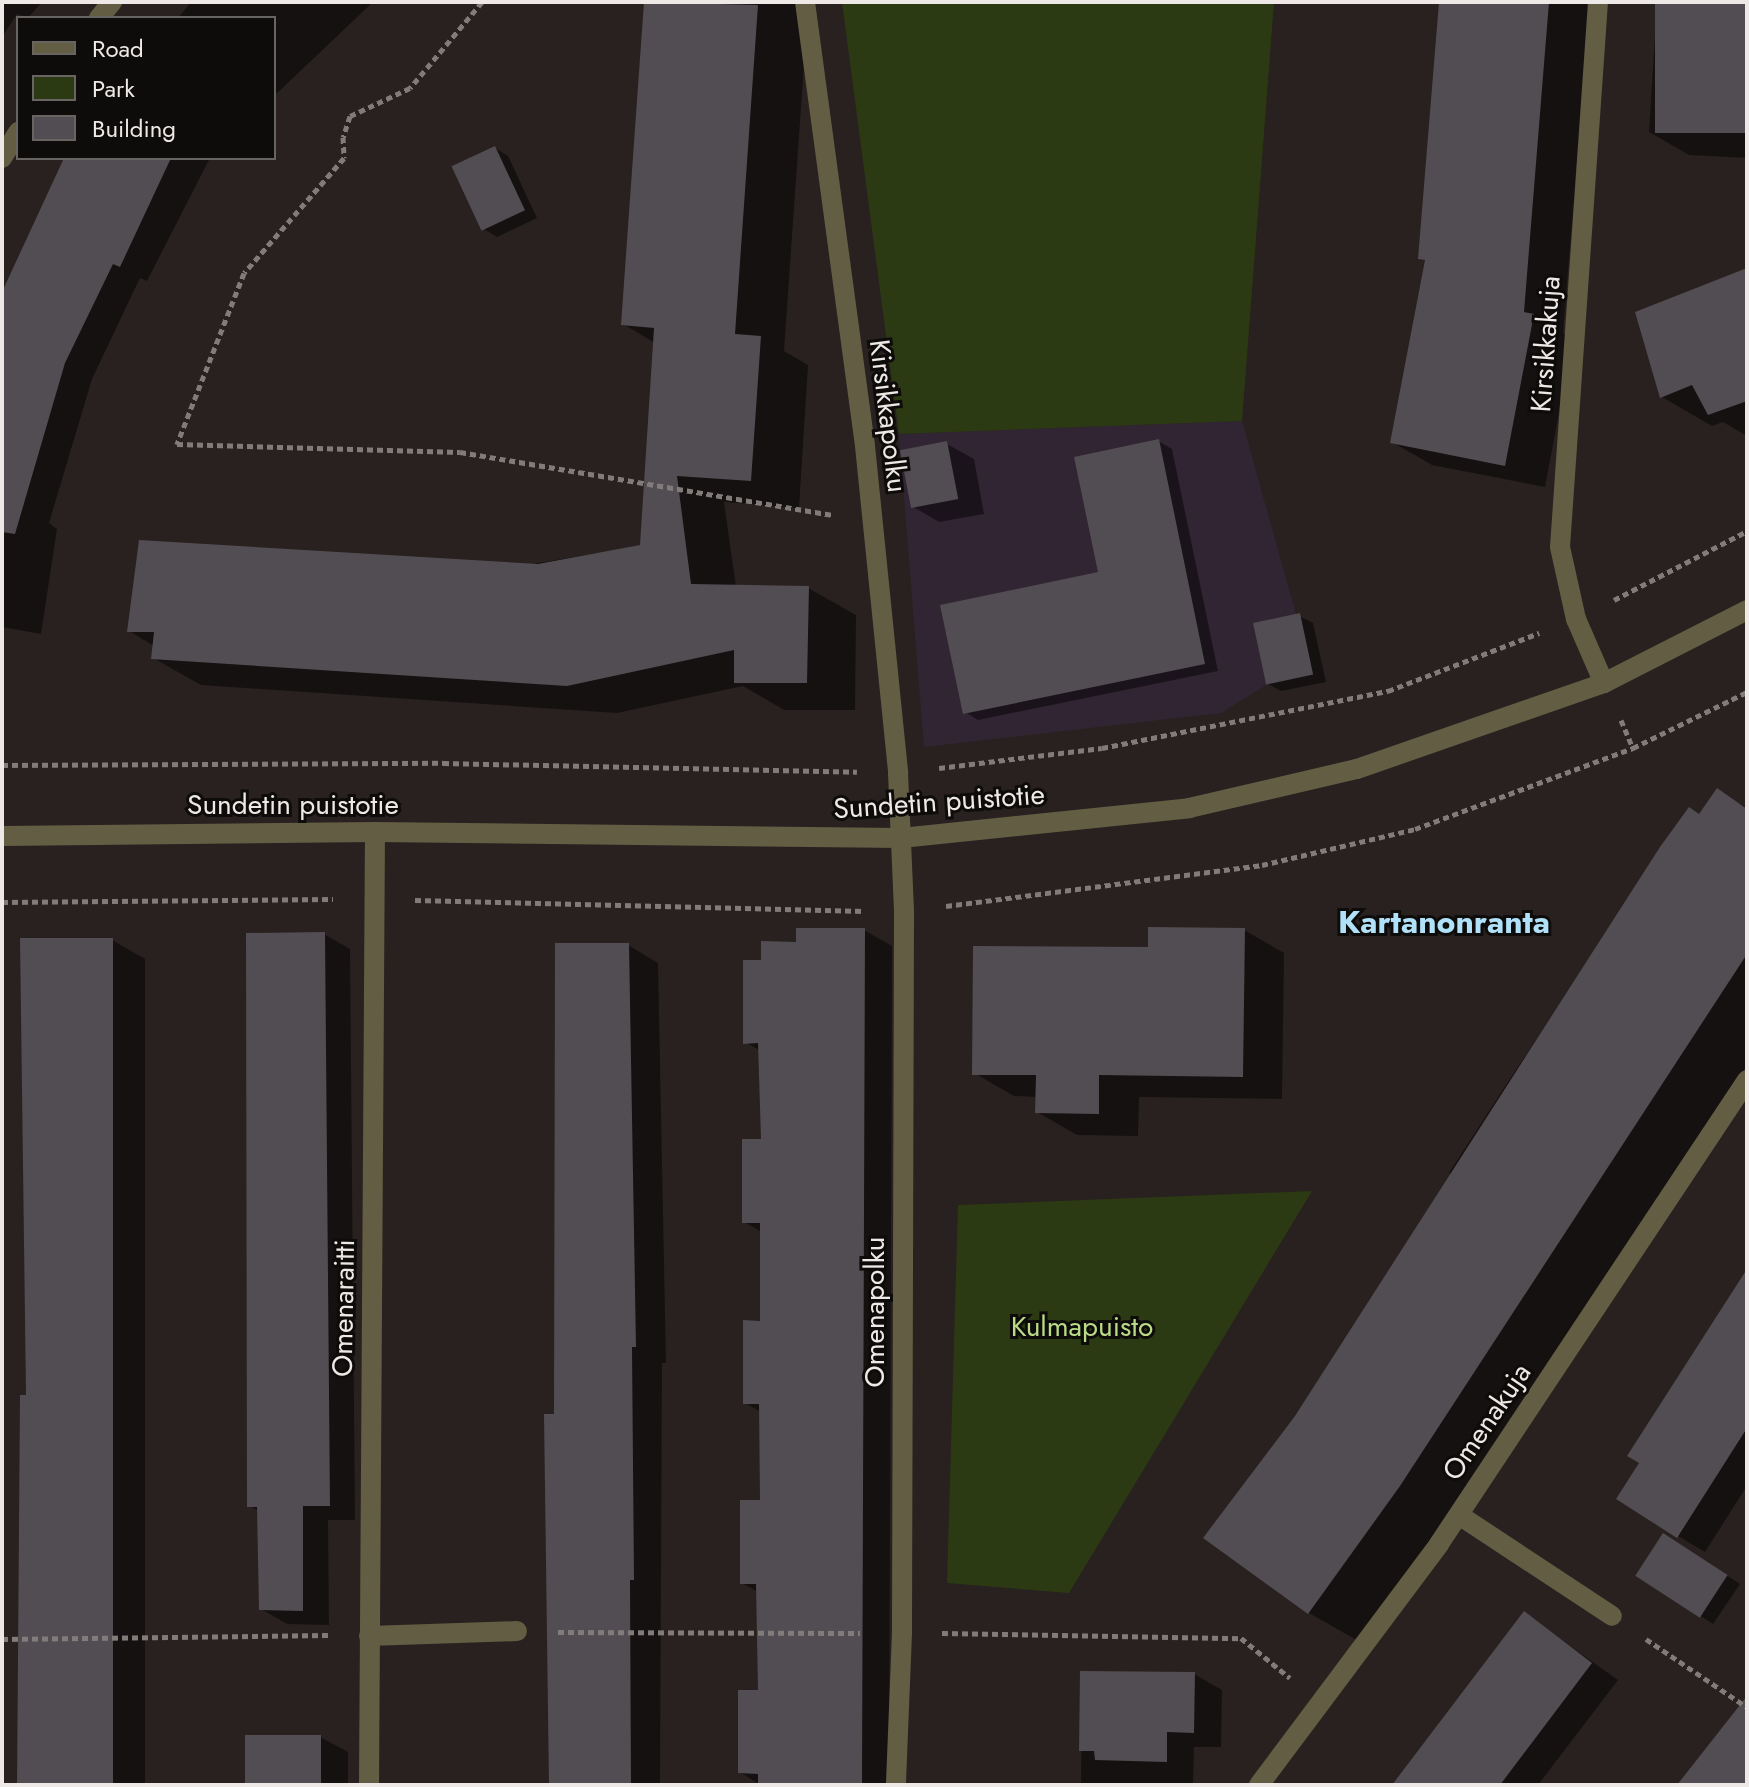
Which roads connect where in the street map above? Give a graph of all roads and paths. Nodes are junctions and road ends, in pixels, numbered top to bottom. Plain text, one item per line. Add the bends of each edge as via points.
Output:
1 (482, 2) edge
2 (805, 2) edge
3 (1598, 2) edge
4 (16, 135) edge
5 (2, 158) edge
6 (873, 522) junction
7 (1747, 531) edge
8 (1747, 610) edge
9 (1576, 619) junction
10 (1604, 683) junction
11 (2, 765) edge
12 (898, 773) junction
13 (375, 832) junction
14 (2, 836) edge
15 (901, 838) junction
16 (1747, 1080) edge
17 (1459, 1515) junction
18 (1612, 1616) joint
19 (517, 1631) joint
20 (902, 1633) junction
21 (369, 1636) junction
22 (2, 1639) edge
23 (1322, 1704) junction
24 (1747, 1707) edge
25 (369, 1785) edge
26 (896, 1785) edge
27 (1259, 1785) edge

1 - 6 path via 410,88 350,116 344,158 244,273 177,444 460,452
2 - 6 street, Kirsikkapolku
3 - 9 street, Kirsikkakuja via 1560,547
4 - 5 street
6 - 12 street, Kirsikkapolku
7 - 9 path
8 - 10 street, Sundetin puistotie
9 - 10 street, Kirsikkakuja
9 - 12 path via 1388,691 1102,748
10 - 15 street, Sundetin puistotie via 1357,769 1247,797 1189,808
11 - 12 path via 443,763
12 - 15 street, Kirsikkapolku
13 - 14 street, Sundetin puistotie
13 - 15 street, Sundetin puistotie
13 - 21 street, Omenaraitti
15 - 20 street, Omenapolku
16 - 17 street, Omenakuja
17 - 18 street
17 - 23 street, Omenakuja
18 - 24 path
19 - 20 path
19 - 21 street
20 - 23 path via 1241,1638
20 - 26 street, Omenapolku
21 - 22 path
21 - 25 street, Omenaraitti
23 - 27 street, Omenakuja

